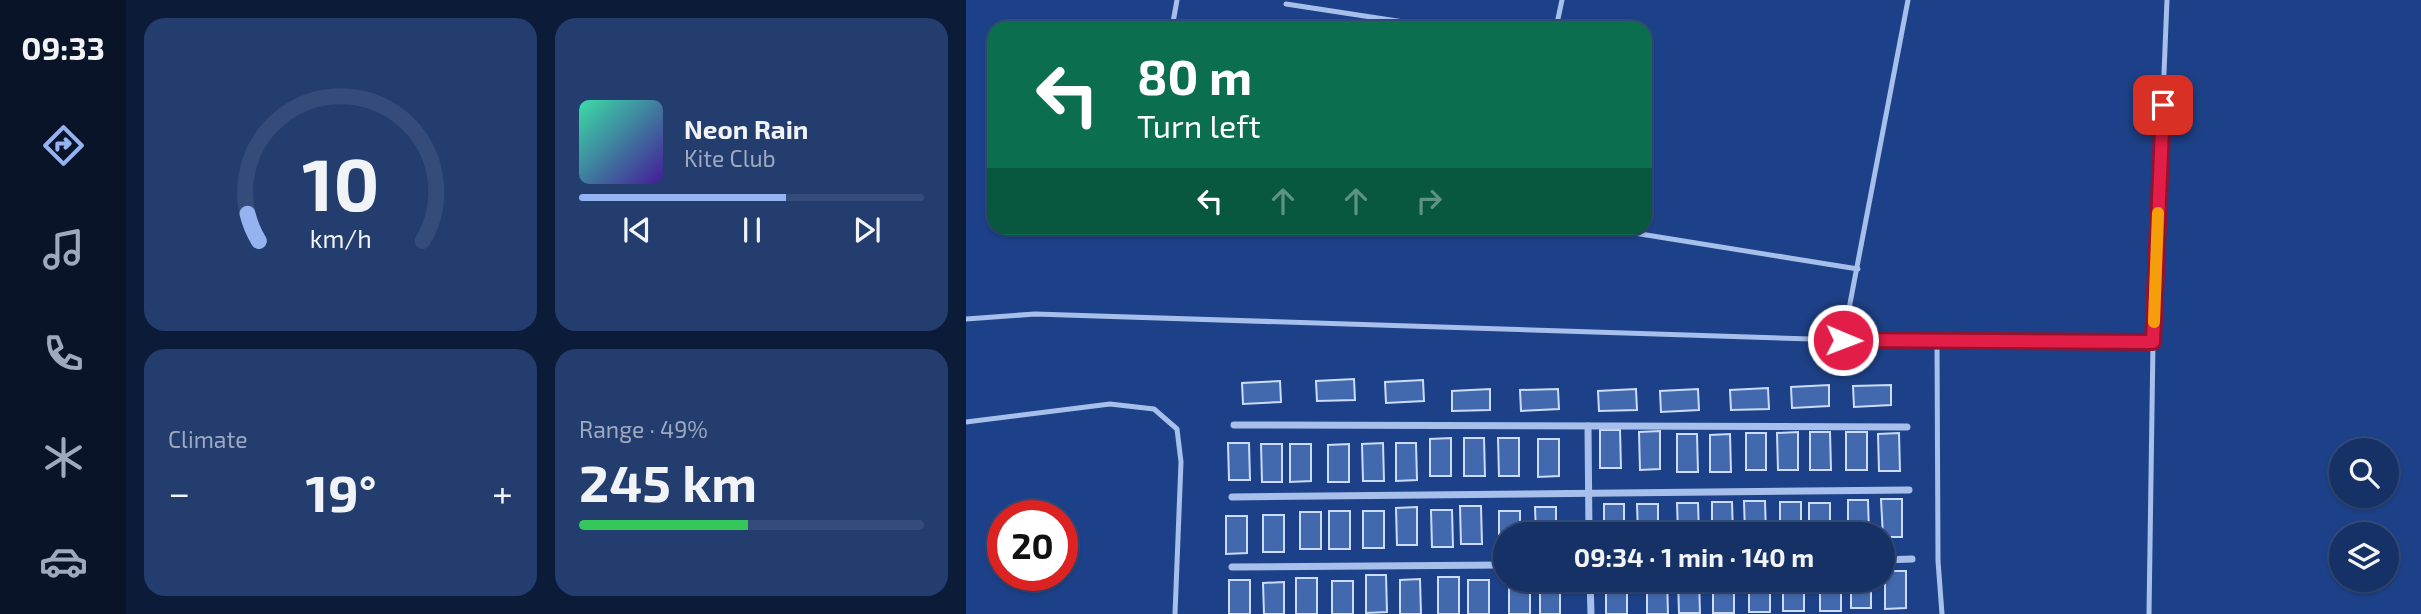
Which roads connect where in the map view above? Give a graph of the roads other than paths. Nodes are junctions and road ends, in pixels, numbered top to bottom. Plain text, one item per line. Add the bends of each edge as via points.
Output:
1 (1177, 0) edge
2 (1562, 0) edge
3 (1908, 0) edge
4 (2167, 0) edge
5 (1286, 4) dead end
6 (1173, 21) edge
7 (1397, 21) edge
8 (1558, 21) edge
9 (1647, 235) edge
10 (1858, 269) junction
11 (966, 319) edge
12 (1843, 340) junction
13 (1937, 341) junction
14 (2153, 342) junction
15 (966, 422) edge
16 (1234, 425) dead end
17 (1588, 426) junction
18 (1907, 427) dead end
19 (1909, 490) dead end
20 (1589, 495) junction
21 (1232, 497) dead end
22 (1589, 522) edge
23 (1895, 559) edge
24 (1912, 559) dead end
25 (1493, 565) edge
26 (1233, 567) dead end
27 (1590, 592) edge
28 (1175, 614) edge
29 (1591, 614) edge
30 (1942, 614) edge
31 (2149, 614) edge

1 - 6 lane
2 - 8 lane
3 - 10 lane
4 - 14 lane
5 - 7 lane
9 - 10 lane
10 - 12 lane
11 - 12 lane via 1035,314
12 - 13 lane
13 - 14 lane
13 - 30 lane
14 - 31 lane
15 - 28 lane via 1110,404 1154,409 1177,429 1181,462
16 - 17 street
17 - 18 street
17 - 20 street
19 - 20 street
20 - 21 street
20 - 22 street
23 - 24 street
25 - 26 street
27 - 29 street

